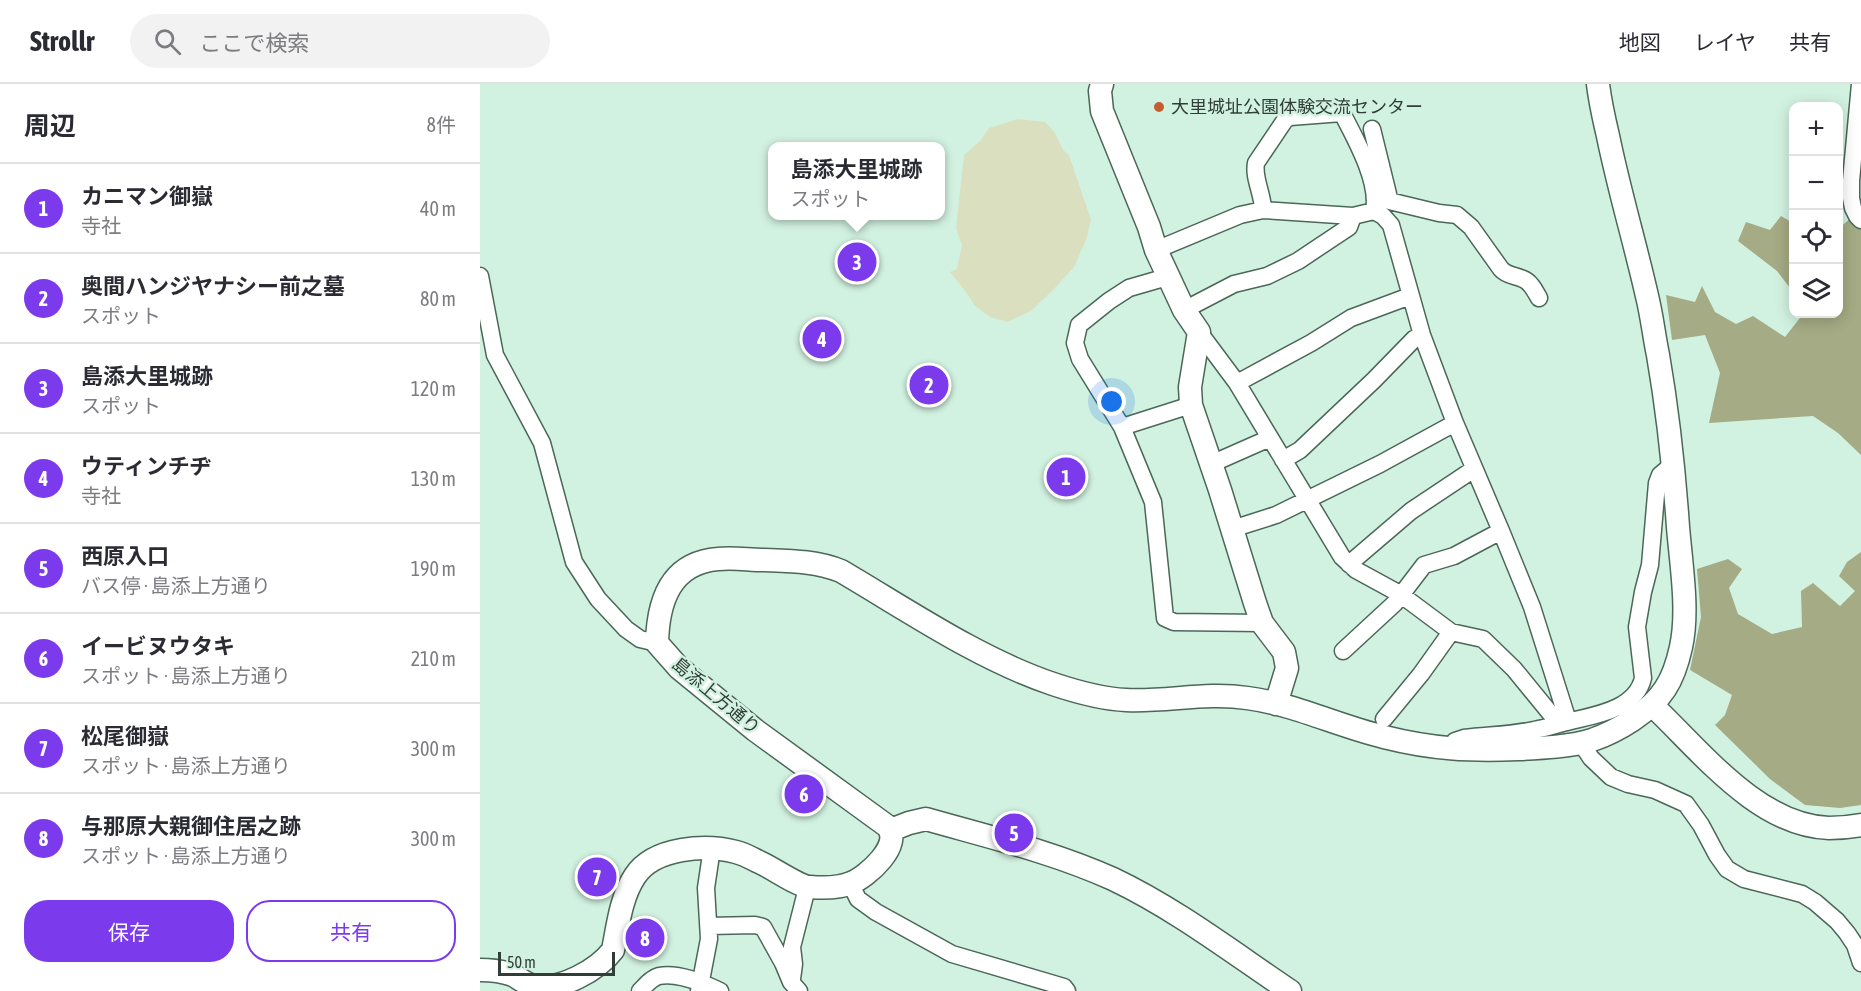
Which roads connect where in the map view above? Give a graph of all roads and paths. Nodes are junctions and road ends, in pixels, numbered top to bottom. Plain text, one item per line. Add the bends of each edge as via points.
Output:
1 (1102, 84) edge
2 (1599, 84) edge
3 (1860, 84) edge
4 (1372, 129) dead end
5 (1378, 204) junction
6 (1263, 210) junction
7 (1353, 216) junction
8 (1861, 220) edge
9 (1156, 250) junction
10 (480, 276) edge
11 (1167, 277) junction
12 (1410, 296) junction
13 (1539, 298) dead end
14 (1184, 310) junction
15 (1199, 332) junction
16 (1422, 335) junction
17 (1237, 383) junction
18 (1191, 405) junction
19 (1455, 423) junction
20 (1122, 427) junction
21 (1270, 438) junction
22 (1283, 460) junction
23 (1211, 464) junction
24 (1673, 464) junction
25 (1474, 469) junction
26 (1307, 499) junction
27 (1232, 529) junction
28 (1502, 531) junction
29 (1349, 564) junction
30 (1400, 594) junction
31 (1262, 623) junction
32 (1451, 632) junction
33 (657, 643) junction
34 (1343, 651) dead end
35 (1276, 704) junction
36 (1652, 705) junction
37 (1384, 719) dead end
38 (1564, 723) junction
39 (1581, 743) junction
40 (1454, 750) junction
41 (1861, 825) edge
42 (891, 830) junction
43 (712, 848) junction
44 (850, 884) junction
45 (807, 888) junction
46 (709, 926) junction
47 (1861, 963) edge
48 (480, 970) edge
49 (700, 987) edge
50 (792, 988) edge
51 (545, 989) edge
52 (640, 991) edge
53 (720, 991) edge
54 (1068, 991) edge
55 (1290, 991) edge

1 - 9 street via 1102,111
2 - 24 street, 島添上方通り via 1616,175 1648,299
3 - 8 street via 1851,198
4 - 5 street via 1388,194
5 - 6 street via 1342,113 1321,114 1285,120 1256,163
5 - 7 street
5 - 12 street via 1391,225
5 - 13 street via 1461,217 1504,273 1525,279
6 - 7 street
6 - 9 street via 1240,215
7 - 14 street via 1349,227 1298,261 1267,276 1234,284
9 - 11 street
10 - 33 street via 495,355 542,443 574,562 598,599 626,629 640,639
11 - 14 street
11 - 20 street via 1129,288 1079,325 1075,343 1080,359
12 - 16 street
12 - 17 street via 1351,318
14 - 15 street
15 - 17 street
15 - 18 street
16 - 19 street
16 - 22 street via 1300,450
17 - 21 street
18 - 20 street
18 - 23 street
19 - 25 street
19 - 26 street
20 - 31 street via 1153,502 1165,618 1174,622
21 - 22 street
21 - 23 street
22 - 26 street
23 - 27 street
24 - 36 street, 島添上方通り via 1684,596 1683,641 1676,668
24 - 38 street via 1660,474 1657,483 1650,565 1637,627 1642,684 1612,710
25 - 28 street
25 - 29 street via 1411,512
26 - 27 street via 1276,515
26 - 29 street
27 - 31 street
28 - 30 street via 1424,565
28 - 38 street via 1532,607
29 - 30 street
30 - 32 street
30 - 34 street
31 - 35 street via 1284,652 1287,668
32 - 37 street
32 - 38 street via 1484,639
33 - 35 street, 島添上方通り via 661,606 667,593 681,573 696,563 718,559 812,562 841,571 999,662 1073,691 1127,700 1219,696
33 - 42 street, 島添上方通り via 679,668 755,730
35 - 40 street, 島添上方通り via 1382,737
36 - 39 street, 島添上方通り via 1616,730
36 - 41 street via 1739,789 1762,806 1813,826
38 - 40 street via 1464,738 1455,741
39 - 40 street, 島添上方通り
39 - 47 street via 1611,777 1686,804 1727,869 1744,879 1802,894 1815,902 1847,933
42 - 44 street via 889,848 868,874
42 - 55 street via 926,819 1074,863 1162,905
43 - 45 street via 738,852
43 - 46 street via 706,888
43 - 51 street via 679,851 643,867 626,893 608,957 573,980
44 - 45 street
44 - 54 street via 858,899 876,912 952,954
45 - 50 street via 792,947
46 - 49 street
46 - 50 street via 763,927
48 - 51 street via 499,971
49 - 52 street via 677,977 657,976
49 - 53 street

